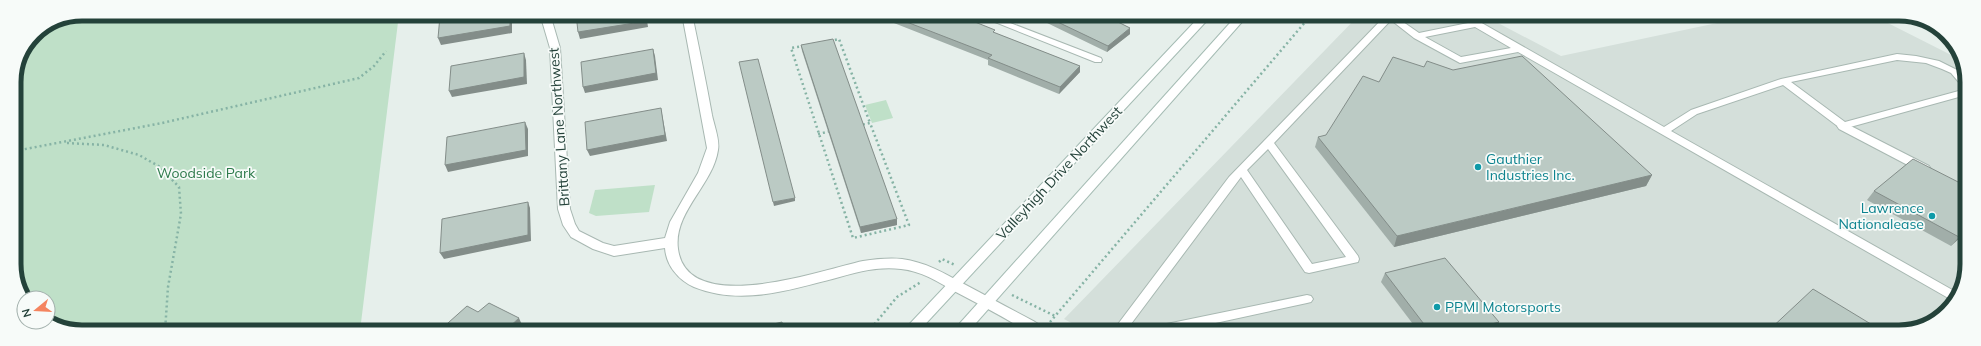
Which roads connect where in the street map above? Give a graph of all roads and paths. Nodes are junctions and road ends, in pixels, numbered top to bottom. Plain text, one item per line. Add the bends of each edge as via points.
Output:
1 (547, 21) edge
2 (688, 21) edge
3 (997, 21) edge
4 (1201, 21) edge
5 (1238, 21) edge
6 (1306, 21) edge
7 (1386, 21) edge
8 (1399, 21) edge
9 (1470, 21) edge
10 (1475, 24) junction
11 (1416, 36) junction
12 (825, 42) edge
13 (805, 45) edge
14 (1518, 48) junction
15 (386, 51) dead end
16 (1098, 60) dead end
17 (1960, 77) edge
18 (1784, 82) junction
19 (1960, 94) edge
20 (870, 124) junction
21 (855, 126) edge
22 (1843, 126) junction
23 (833, 131) edge
24 (1664, 131) junction
25 (818, 134) junction
26 (1268, 142) junction
27 (63, 143) junction
28 (21, 150) edge
29 (1242, 170) junction
30 (1939, 176) edge
31 (670, 242) junction
32 (954, 284) junction
33 (916, 288) dead end
34 (1951, 295) edge
35 (1307, 299) dead end
36 (986, 302) junction
37 (165, 325) edge
38 (874, 325) edge
39 (916, 325) edge
40 (965, 325) edge
41 (1035, 325) edge
42 (1046, 325) edge
43 (1123, 325) edge
44 (1185, 325) edge

1 - 31 street, Brittany Lane Northwest via 555,48 564,209 569,225 575,234 614,251
2 - 31 street via 713,148 707,170 676,221
3 - 16 lane
4 - 32 street, Valleyhigh Drive Northwest
5 - 36 street
6 - 42 path
7 - 26 lane
8 - 11 lane
9 - 10 lane
10 - 11 lane
10 - 14 lane
11 - 14 lane via 1460,60
12 - 20 path via 839,39
13 - 25 path via 791,48
14 - 24 lane
15 - 27 path via 374,66 359,78
17 - 18 lane via 1944,67 1916,58 1897,57
18 - 22 lane
18 - 24 lane via 1694,112
19 - 22 lane
20 - 21 path
20 - 25 path via 909,226 852,238
22 - 30 street
23 - 25 path
24 - 34 lane
26 - 29 lane
26 - 29 lane via 1354,258 1309,269
27 - 28 path
27 - 37 path via 104,145 135,153 159,166 179,187 181,214 168,287
29 - 43 lane
31 - 32 street via 674,261 680,270 700,285 724,292 759,290 862,266 892,263 921,268
32 - 36 street
32 - 39 street, Valleyhigh Drive Northwest
33 - 38 path via 906,290 898,297
35 - 44 lane
36 - 40 street
36 - 41 street

